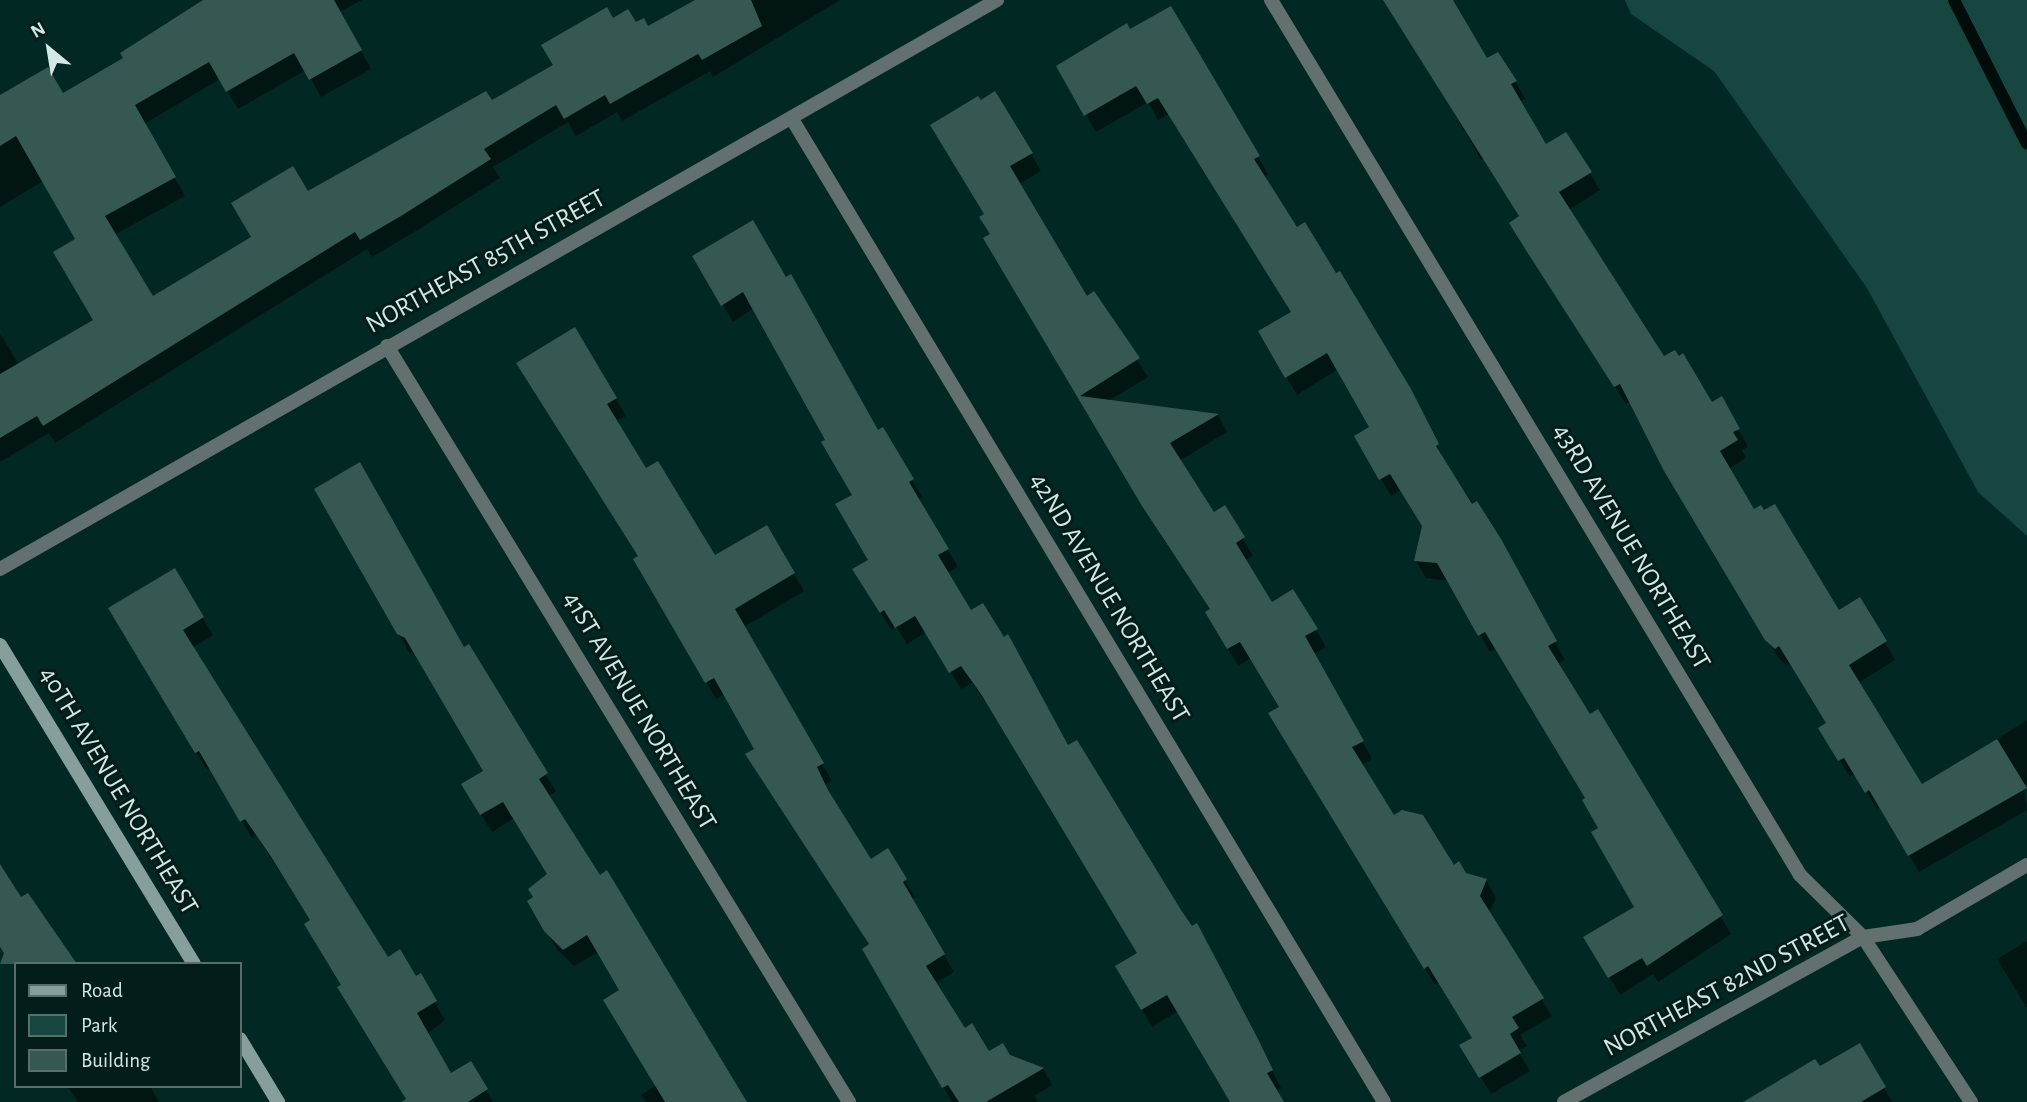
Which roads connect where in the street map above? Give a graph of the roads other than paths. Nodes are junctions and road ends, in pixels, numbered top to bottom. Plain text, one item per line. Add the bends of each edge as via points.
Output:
1 (997, 0) edge
2 (1271, 0) edge
3 (792, 119) junction
4 (387, 346) junction
5 (0, 569) edge
6 (0, 645) edge
7 (2027, 865) edge
8 (1863, 937) junction
9 (193, 962) edge
10 (242, 1042) edge
11 (278, 1102) edge
12 (849, 1102) edge
13 (1384, 1102) edge
14 (1564, 1102) edge
15 (1971, 1102) edge

1 - 3 street, NORTHEAST 85TH STREET
2 - 8 street, 43RD AVENUE NORTHEAST via 1800,875
3 - 4 street, NORTHEAST 85TH STREET
3 - 13 street, 42ND AVENUE NORTHEAST
4 - 5 street, NORTHEAST 85TH STREET
4 - 12 street, 41ST AVENUE NORTHEAST
6 - 9 street, 40TH AVENUE NORTHEAST
7 - 8 street, NORTHEAST 82ND STREET via 1917,929
8 - 14 street, NORTHEAST 82ND STREET
8 - 15 street, 43RD AVENUE NORTHEAST
10 - 11 street

